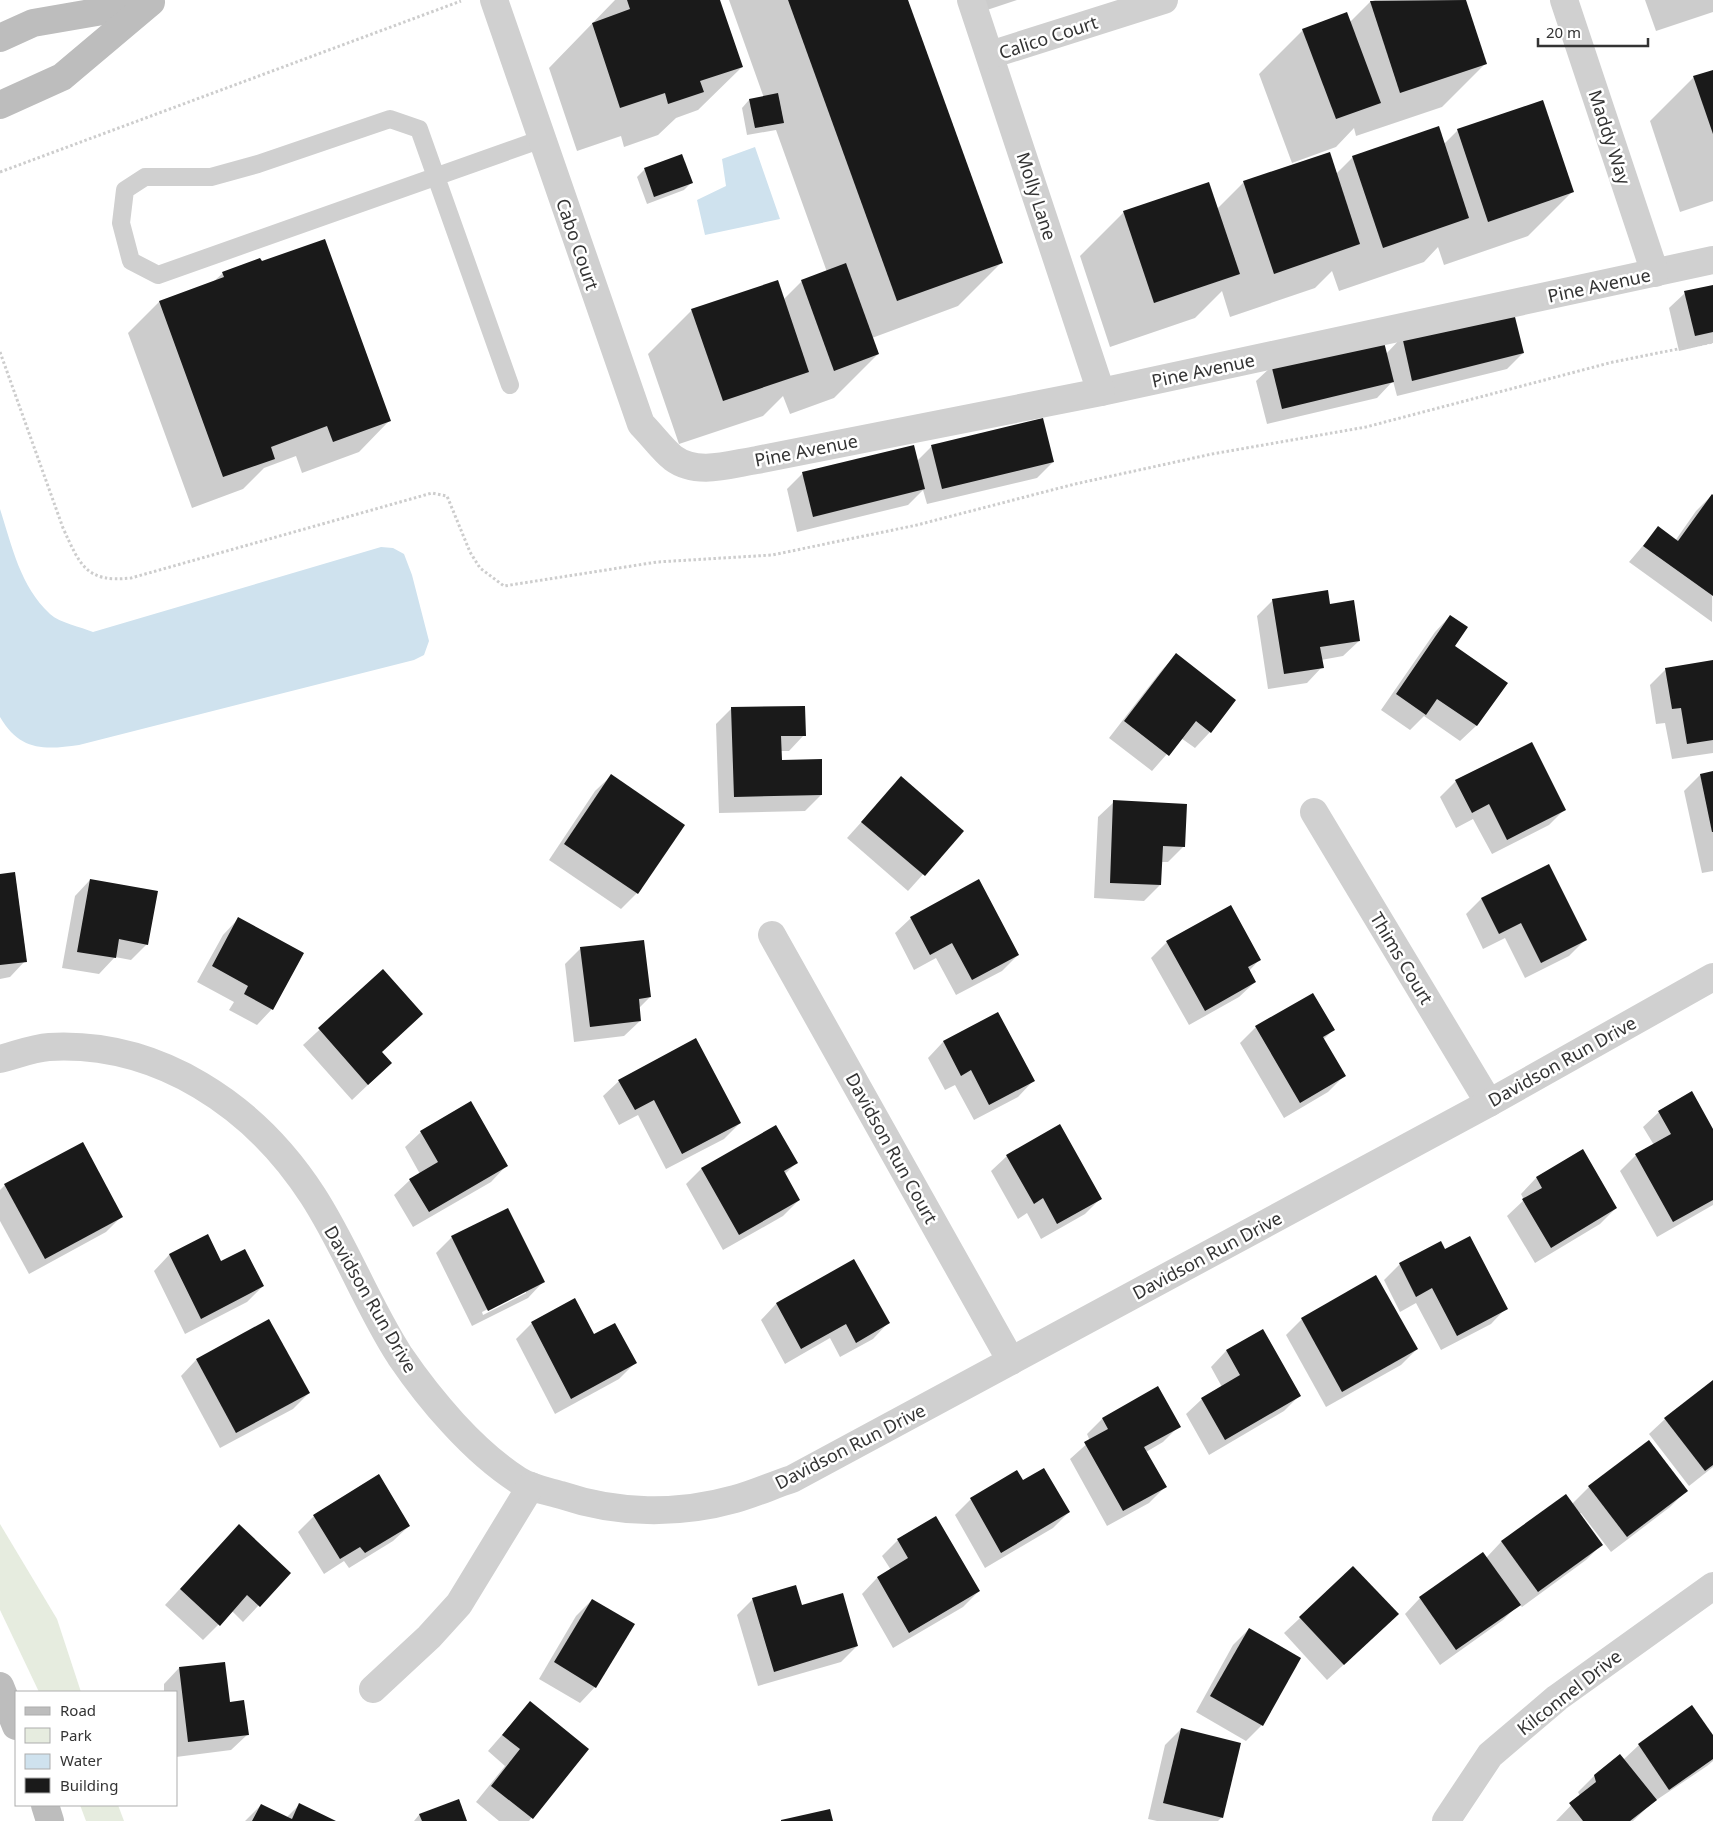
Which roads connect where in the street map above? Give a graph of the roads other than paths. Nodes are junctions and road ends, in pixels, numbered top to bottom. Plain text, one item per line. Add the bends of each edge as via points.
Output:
1 (494, 0) edge
2 (971, 0) edge
3 (1164, 0) edge
4 (1564, 0) edge
5 (154, 1) edge
6 (0, 38) edge
7 (990, 55) junction
8 (0, 106) edge
9 (542, 139) junction
10 (437, 176) junction
11 (1713, 260) edge
12 (1655, 273) junction
13 (510, 385) dead end
14 (1101, 392) junction
15 (692, 466) joint
16 (1314, 812) dead end
17 (772, 935) dead end
18 (1713, 977) edge
19 (0, 1059) edge
20 (1489, 1103) junction
21 (1011, 1361) junction
22 (531, 1486) junction
23 (1712, 1589) edge
24 (0, 1686) edge
25 (373, 1689) dead end
26 (15, 1724) edge
27 (45, 1806) edge
28 (50, 1821) edge
29 (1447, 1821) edge

1 - 9 street, Cabo Court
2 - 7 street, Molly Lane
3 - 7 street, Calico Court
4 - 12 street, Maddy Way
5 - 6 main road via 33,23
5 - 8 main road via 62,76
7 - 14 street, Molly Lane
9 - 10 lane
9 - 15 street, Cabo Court via 641,424 674,459
10 - 10 lane via 420,129 390,119 211,177 144,177 125,190 121,223 130,261 158,275
10 - 13 lane
11 - 12 street, Pine Avenue
12 - 14 street, Pine Avenue
14 - 15 street, Pine Avenue via 757,460 708,468
16 - 20 street, Thims Court
17 - 21 street, Davidson Run Court
18 - 20 street, Davidson Run Drive
19 - 22 street, Davidson Run Drive via 47,1047 101,1048 158,1063 201,1084 235,1106 274,1144 313,1196 399,1354 439,1410 487,1455
20 - 21 street, Davidson Run Drive
21 - 22 street, Davidson Run Drive via 792,1479 736,1499 697,1508 614,1509
22 - 25 street via 459,1604
23 - 29 street, Kilconnel Drive via 1557,1698 1490,1755
24 - 26 main road
27 - 28 main road

